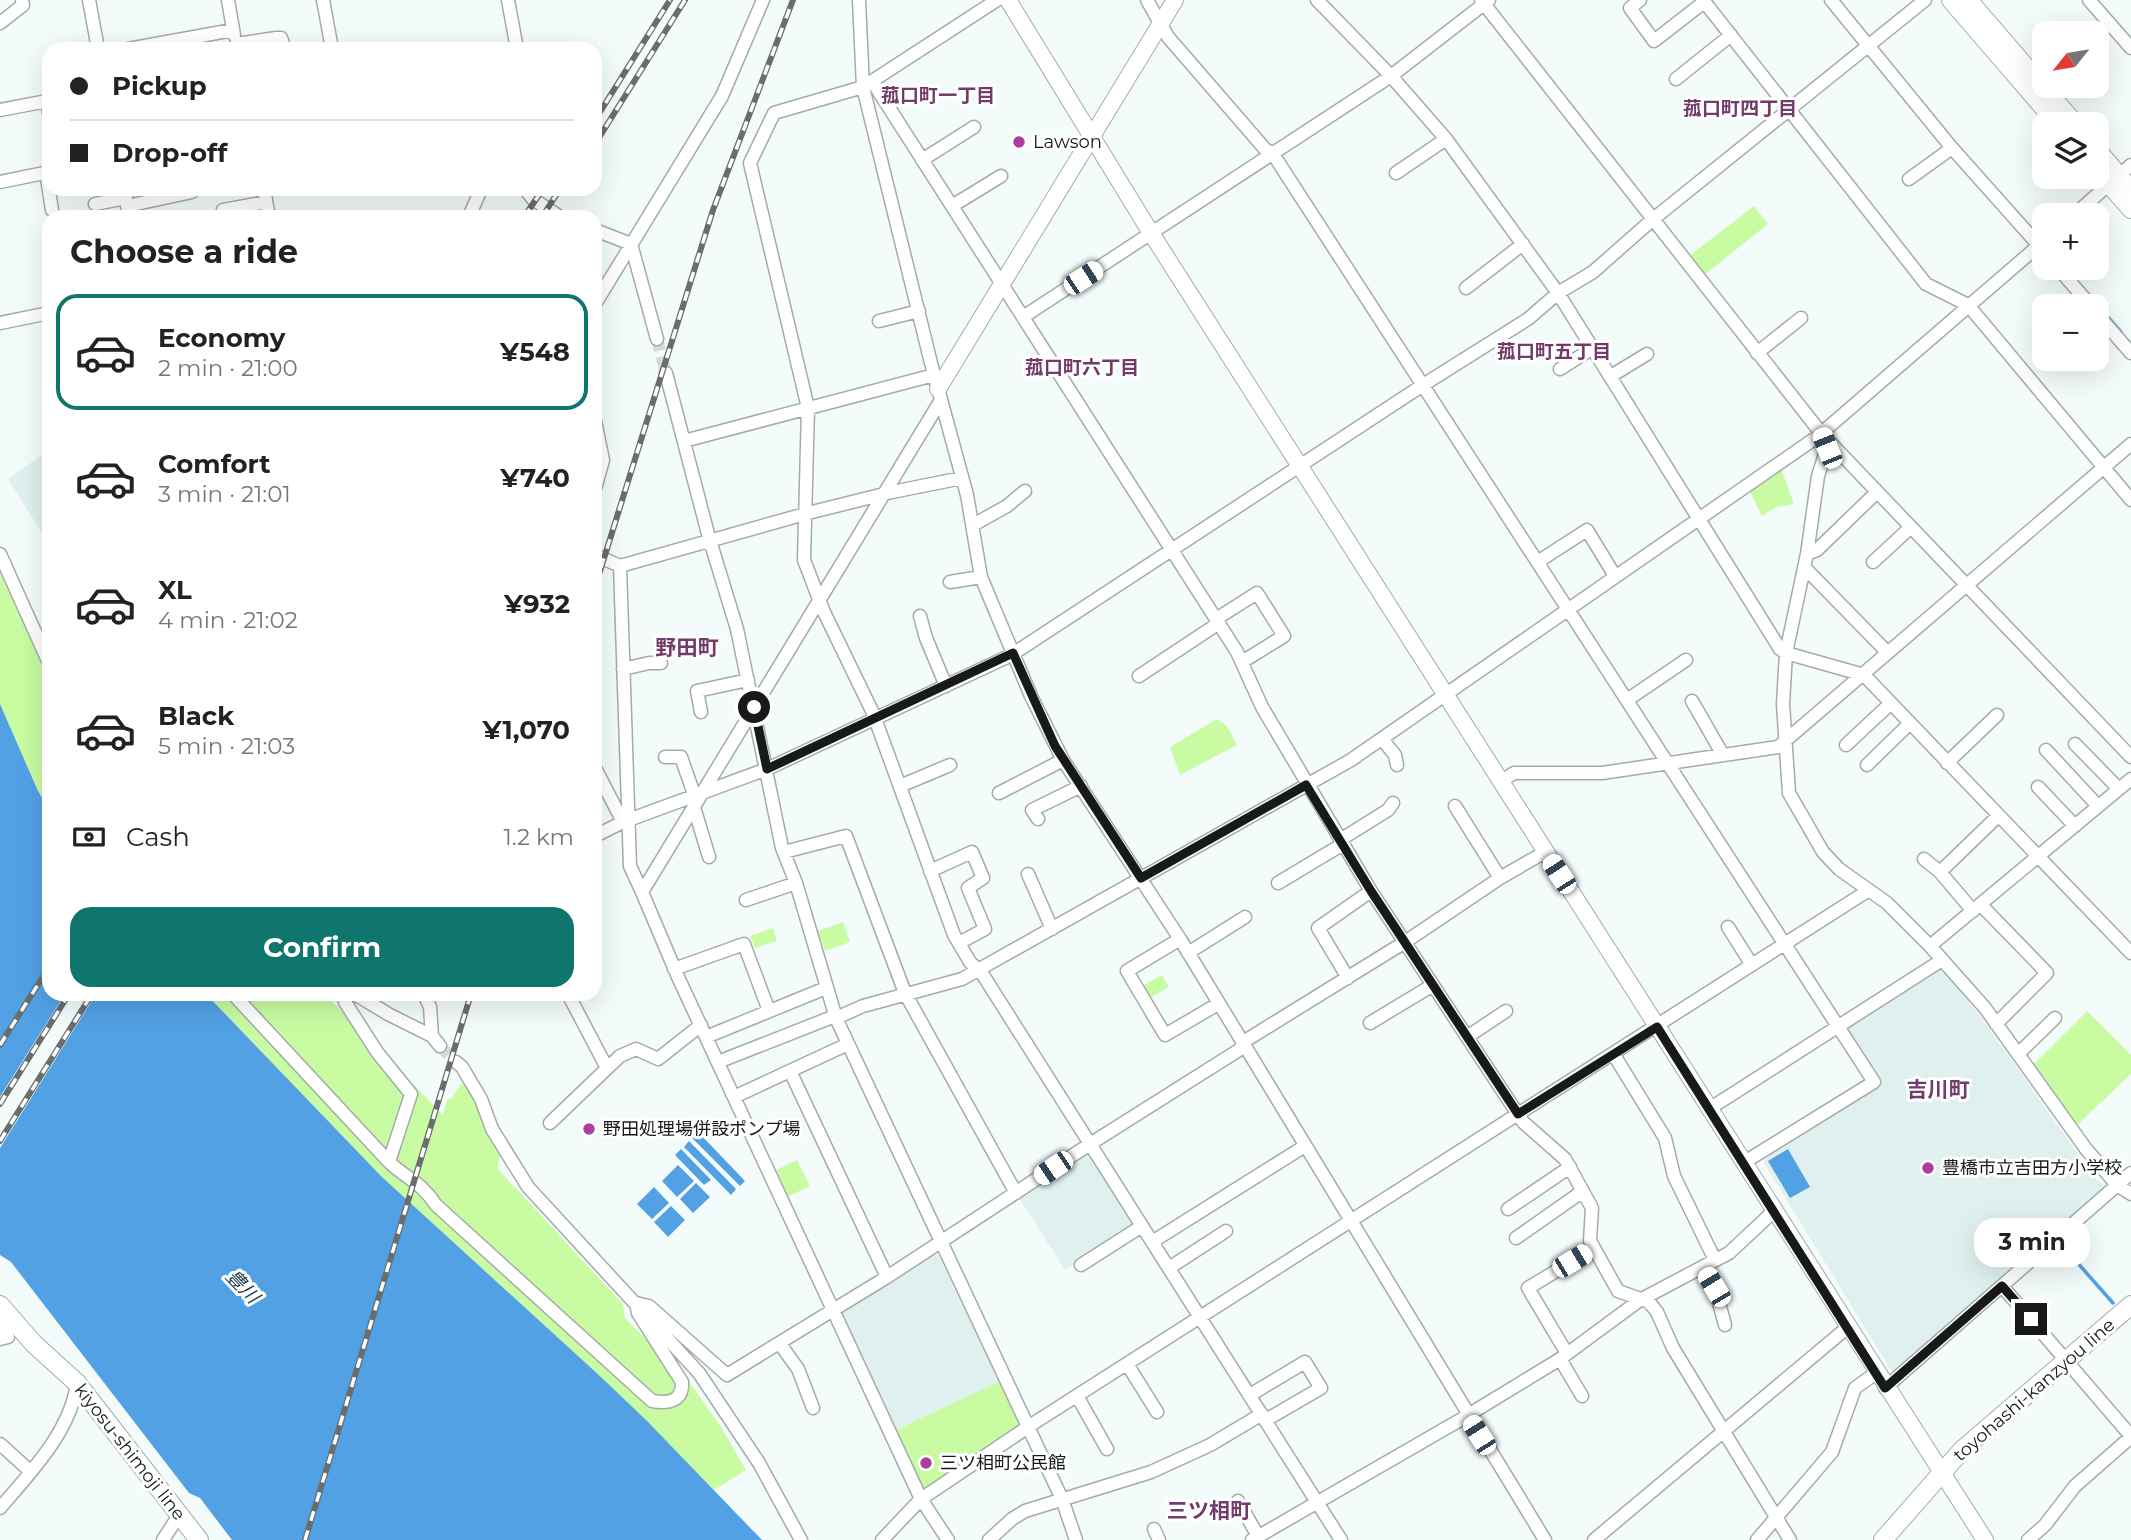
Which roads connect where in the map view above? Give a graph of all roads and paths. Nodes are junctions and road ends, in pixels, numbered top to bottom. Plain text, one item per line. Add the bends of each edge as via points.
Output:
1 (22, 0) edge
2 (89, 0) edge
3 (228, 0) edge
4 (323, 0) edge
5 (508, 0) edge
6 (763, 0) edge
7 (859, 0) edge
8 (997, 0) edge
9 (1008, 0) edge
10 (1147, 0) edge
11 (1175, 0) edge
12 (1317, 0) edge
13 (1640, 0) edge
14 (1831, 0) edge
15 (1925, 0) edge
16 (1951, 0) edge
17 (1968, 0) edge
18 (2089, 0) edge
19 (1485, 1) edge
20 (1704, 1) edge
21 (0, 23) edge
22 (1160, 25) junction
23 (233, 30) junction
24 (1731, 36) junction
25 (97, 42) edge
26 (180, 42) edge
27 (236, 42) edge
28 (259, 42) edge
29 (282, 42) edge
30 (331, 42) edge
31 (516, 42) edge
32 (1869, 45) junction
33 (2131, 48) edge
34 (1391, 76) junction
35 (1676, 79) dead end
36 (868, 84) junction
37 (42, 102) edge
38 (0, 110) edge
39 (1789, 111) junction
40 (2048, 112) edge
41 (2065, 112) edge
42 (974, 127) dead end
43 (1092, 139) junction
44 (1446, 139) junction
45 (1952, 148) junction
46 (1273, 154) junction
47 (922, 160) junction
48 (42, 173) edge
49 (1396, 173) dead end
50 (2120, 175) edge
51 (1001, 176) dead end
52 (1909, 179) dead end
53 (0, 180) edge
54 (2131, 190) edge
55 (50, 196) edge
56 (168, 196) edge
57 (262, 196) edge
58 (531, 196) edge
59 (126, 203) edge
60 (2088, 203) edge
61 (94, 204) dead end
62 (952, 206) junction
63 (2131, 209) edge
64 (52, 210) dead end
65 (223, 210) dead end
66 (550, 210) edge
67 (1652, 220) junction
68 (602, 233) edge
69 (1151, 233) junction
70 (2032, 235) edge
71 (631, 244) junction
72 (1523, 244) junction
73 (2032, 254) edge
74 (2068, 280) edge
75 (1002, 286) junction
76 (1466, 288) dead end
77 (602, 292) edge
78 (1558, 293) junction
79 (2081, 294) edge
80 (1968, 305) junction
81 (919, 311) junction
82 (42, 314) edge
83 (1023, 317) junction
84 (1801, 318) dead end
85 (879, 321) dead end
86 (0, 323) edge
87 (2109, 328) edge
88 (657, 340) tunnel mouth
89 (1593, 348) junction
90 (1757, 353) junction
91 (1647, 354) dead end
92 (2131, 354) edge
93 (1560, 369) dead end
94 (666, 373) tunnel mouth
95 (1611, 376) junction
96 (1423, 385) junction
97 (938, 388) junction
98 (808, 408) junction
99 (1821, 433) junction
100 (684, 440) junction
101 (2131, 444) edge
102 (1300, 467) junction
103 (2103, 468) junction
104 (962, 478) junction
105 (1025, 491) dead end
106 (1877, 492) junction
107 (884, 494) junction
108 (2131, 500) edge
109 (804, 514) junction
110 (1700, 519) junction
111 (973, 525) junction
112 (1911, 527) junction
113 (710, 540) junction
114 (1171, 549) junction
115 (0, 554) edge
116 (602, 558) edge
117 (1805, 560) junction
118 (1539, 561) junction
119 (1873, 562) dead end
120 (620, 566) junction
121 (1615, 576) junction
122 (981, 577) junction
123 (950, 582) dead end
124 (1966, 584) junction
125 (819, 602) junction
126 (1569, 608) junction
127 (920, 616) dead end
128 (1218, 621) junction
129 (42, 647) edge
130 (1013, 653) junction
131 (1786, 653) junction
132 (1888, 653) junction
133 (1686, 660) dead end
134 (1242, 662) junction
135 (661, 663) dead end
136 (623, 669) junction
137 (1864, 675) junction
138 (1139, 676) dead end
139 (748, 680) junction
140 (946, 686) junction
141 (1445, 695) junction
142 (1627, 700) junction
143 (1692, 701) dead end
144 (1891, 703) junction
145 (754, 707) junction
146 (701, 712) dead end
147 (1997, 715) dead end
148 (875, 719) junction
149 (1910, 723) junction
150 (1382, 738) junction
151 (1784, 742) junction
152 (2076, 744) dead end
153 (1846, 745) dead end
154 (2046, 750) dead end
155 (1723, 755) junction
156 (665, 757) dead end
157 (2131, 757) edge
158 (1063, 760) junction
159 (1669, 763) junction
160 (1947, 763) junction
161 (950, 765) dead end
162 (1397, 765) dead end
163 (1867, 765) dead end
164 (767, 769) junction
165 (2131, 779) edge
166 (602, 780) edge
167 (1500, 782) junction
168 (1306, 785) junction
169 (900, 786) junction
170 (1080, 786) junction
171 (2038, 786) dead end
172 (2119, 789) junction
173 (999, 793) dead end
174 (697, 799) junction
175 (1393, 803) dead end
176 (1455, 806) dead end
177 (2098, 806) junction
178 (1998, 816) junction
179 (1038, 819) dead end
180 (625, 821) junction
181 (2075, 826) junction
182 (602, 832) edge
183 (1342, 842) junction
184 (784, 852) junction
185 (1545, 852) junction
186 (2038, 857) junction
187 (709, 858) dead end
188 (1924, 859) dead end
189 (930, 871) junction
190 (1940, 873) junction
191 (1028, 874) dead end
192 (1141, 878) junction
193 (1500, 878) junction
194 (796, 883) junction
195 (1278, 883) dead end
196 (1869, 890) junction
197 (1371, 891) junction
198 (642, 892) junction
199 (746, 900) dead end
200 (1977, 908) junction
201 (1245, 917) dead end
202 (1728, 927) dead end
203 (1052, 929) junction
204 (1180, 939) junction
205 (1405, 942) junction
206 (959, 943) junction
207 (1785, 944) junction
208 (1930, 946) junction
209 (1188, 953) junction
210 (2131, 953) edge
211 (1942, 960) junction
212 (1752, 965) junction
213 (674, 969) junction
214 (978, 970) junction
215 (1348, 978) junction
216 (1433, 985) junction
217 (826, 988) junction
218 (905, 993) junction
219 (240, 1001) edge
220 (345, 1001) edge
221 (367, 1001) edge
222 (427, 1001) edge
223 (572, 1001) edge
224 (1218, 1004) junction
225 (769, 1011) junction
226 (1506, 1011) dead end
227 (835, 1017) junction
228 (2055, 1017) dead end
229 (1370, 1023) dead end
230 (1996, 1024) junction
231 (1657, 1027) junction
232 (1839, 1027) junction
233 (704, 1031) junction
234 (432, 1036) junction
235 (1467, 1037) junction
236 (848, 1044) junction
237 (440, 1046) tunnel mouth
238 (1244, 1046) junction
239 (2018, 1054) junction
240 (1614, 1055) junction
241 (456, 1062) tunnel mouth
242 (718, 1062) junction
243 (607, 1068) junction
244 (790, 1071) junction
245 (734, 1097) junction
246 (1709, 1109) junction
247 (1518, 1114) junction
248 (550, 1123) dead end
249 (1090, 1144) junction
250 (1305, 1146) junction
251 (389, 1161) junction
252 (1743, 1163) junction
253 (1570, 1167) junction
254 (2131, 1173) edge
255 (2117, 1185) junction
256 (1583, 1191) junction
257 (1016, 1193) junction
258 (2131, 1194) edge
259 (1508, 1209) dead end
260 (1774, 1211) junction
261 (1350, 1222) junction
262 (1142, 1226) junction
263 (1226, 1231) dead end
264 (1516, 1238) dead end
265 (939, 1241) junction
266 (1153, 1242) junction
267 (1594, 1248) junction
268 (1715, 1261) junction
269 (1081, 1265) dead end
270 (1702, 1267) junction
271 (1169, 1268) junction
272 (887, 1277) junction
273 (2002, 1286) junction
274 (1640, 1300) junction
275 (636, 1303) junction
276 (2131, 1305) edge
277 (0, 1310) edge
278 (833, 1310) junction
279 (1200, 1317) junction
280 (1725, 1325) dead end
281 (1848, 1327) junction
282 (0, 1339) edge
283 (780, 1344) junction
284 (1563, 1355) junction
285 (2066, 1361) junction
286 (1127, 1364) junction
287 (1876, 1373) junction
288 (78, 1383) junction
289 (1885, 1388) junction
290 (1250, 1395) junction
291 (1077, 1396) junction
292 (1582, 1396) dead end
293 (813, 1408) dead end
294 (1157, 1412) dead end
295 (1466, 1414) junction
296 (1264, 1417) junction
297 (1029, 1428) junction
298 (1723, 1430) junction
299 (2131, 1436) edge
300 (0, 1444) edge
301 (1107, 1449) dead end
302 (31, 1472) junction
303 (1941, 1472) junction
304 (921, 1499) junction
305 (1062, 1499) junction
306 (1238, 1501) dead end
307 (1317, 1502) junction
308 (0, 1508) edge
309 (179, 1514) junction
310 (1776, 1518) junction
311 (1255, 1538) edge
312 (163, 1540) edge
313 (199, 1540) edge
314 (801, 1540) edge
315 (882, 1540) edge
316 (948, 1540) edge
317 (989, 1540) edge
318 (1076, 1540) edge
319 (1341, 1540) edge
320 (1545, 1540) edge
321 (1594, 1540) edge
322 (1757, 1540) edge
323 (1790, 1540) edge
324 (1883, 1540) edge
325 (1985, 1540) edge
326 (2028, 1540) edge

1 - 21 street via 23,5
2 - 25 street
3 - 23 street
4 - 30 street
5 - 31 street
6 - 71 street via 722,96
7 - 36 street
8 - 36 street
9 - 43 street
10 - 22 street
11 - 22 street
12 - 34 street
13 - 20 street via 1630,8 1654,41
14 - 32 street
15 - 32 street
16 - 40 main road
17 - 41 main road
18 - 33 street
19 - 34 street
19 - 67 street
20 - 24 street
22 - 43 street
22 - 46 street
23 - 26 street
23 - 27 street
24 - 35 street
24 - 39 street
28 - 29 street via 281,38
32 - 39 street
32 - 45 street
34 - 44 street
34 - 46 street
36 - 47 street
36 - 81 street
36 - 98 street via 774,113 750,163
37 - 38 street
39 - 67 street
39 - 80 street via 1926,284
42 - 47 street
43 - 69 street
43 - 75 street
44 - 49 street
44 - 72 street
45 - 52 street
45 - 70 street
46 - 69 street
46 - 96 street
47 - 62 street
48 - 53 street
50 - 54 main road
50 - 60 street
50 - 63 main road
51 - 62 street
55 - 64 street
56 - 59 street
57 - 65 street
58 - 66 street
59 - 61 street
62 - 75 street
67 - 78 street via 1593,272
67 - 90 street
68 - 71 street
69 - 83 street
69 - 102 street
71 - 77 street
71 - 88 street
72 - 76 street
72 - 78 street
73 - 80 street
74 - 79 street
75 - 83 street
75 - 97 street
78 - 89 street
78 - 96 street via 1528,318
80 - 99 street
80 - 103 street
81 - 85 street
81 - 97 street
82 - 86 street
83 - 114 street
84 - 90 street
87 - 92 street
89 - 93 street
89 - 95 street
90 - 99 street
91 - 95 street
94 - 100 street
95 - 110 street
96 - 102 street
96 - 118 street
97 - 98 street
97 - 104 street
97 - 107 street
98 - 100 street
98 - 109 street
99 - 106 street
99 - 110 street
99 - 117 street via 1827,448
100 - 113 street
101 - 103 street
102 - 114 street
102 - 141 street
103 - 108 street
103 - 124 street
104 - 107 street
104 - 111 street
105 - 111 street
106 - 112 street
106 - 117 street
107 - 109 street
107 - 125 street
109 - 113 street
109 - 125 street via 804,560
110 - 121 street
110 - 131 street
111 - 122 street
112 - 119 street
112 - 124 street
113 - 120 street
113 - 139 street
114 - 128 street
114 - 130 street
115 - 129 street
116 - 120 street
117 - 131 street
117 - 132 street
118 - 121 street via 1587,530
118 - 126 street
120 - 136 street
121 - 126 street
122 - 123 street
122 - 130 street
124 - 132 street
124 - 157 street
125 - 145 street
125 - 148 street
126 - 141 street
126 - 142 street
127 - 140 street
128 - 134 street
128 - 134 street via 1257,593 1284,636
128 - 138 street
130 - 140 street
130 - 158 street
131 - 137 street
131 - 151 street
132 - 137 street
133 - 142 street
134 - 168 street
135 - 136 street
136 - 180 street
137 - 144 street
137 - 151 street
139 - 145 street
139 - 146 street via 696,691
140 - 148 street
141 - 150 street
141 - 167 street
142 - 159 street
143 - 155 street
144 - 149 street
144 - 153 street
145 - 164 street
145 - 174 street
147 - 160 street
148 - 164 street
148 - 169 street
149 - 160 street
149 - 163 street
150 - 162 street
150 - 168 street
151 - 155 street via 1778,747
151 - 196 street via 1788,793 1808,830 1839,870
152 - 172 street
154 - 177 street
155 - 159 street
156 - 174 street via 681,757
158 - 170 street
158 - 173 street
159 - 167 street via 1579,775 1514,773
159 - 207 street
160 - 178 street
161 - 169 street
164 - 174 street
164 - 184 street
165 - 172 street
166 - 180 street
167 - 185 street
168 - 183 street
168 - 192 street
169 - 189 street
170 - 179 street via 1032,810
170 - 192 street
171 - 181 street
172 - 177 street
174 - 180 street
174 - 187 street
174 - 198 street
175 - 183 street
176 - 193 street
177 - 181 street
178 - 186 street
178 - 190 street
180 - 182 street
180 - 198 street via 630,866
181 - 186 street
183 - 195 street
183 - 197 street
184 - 194 street
184 - 218 street via 846,836
185 - 193 street
185 - 231 street
186 - 200 street
186 - 210 street
188 - 190 street
189 - 206 street
189 - 206 street via 972,852 983,878 968,888 985,929
190 - 200 street
191 - 203 street
192 - 203 street
192 - 204 street
193 - 205 street
194 - 199 street
194 - 217 street
196 - 207 street
196 - 208 street via 1908,921
197 - 205 street
197 - 215 street via 1318,928
198 - 213 street
200 - 208 street
200 - 230 street via 2047,973
201 - 209 street
202 - 212 street
203 - 214 street
204 - 209 street
204 - 224 street via 1127,971 1165,1035
205 - 215 street
205 - 216 street
206 - 214 street
207 - 212 street
207 - 232 street
208 - 211 street
209 - 224 street
211 - 230 street
211 - 232 street
212 - 231 street
213 - 225 street via 744,944
213 - 233 street
214 - 218 street via 962,979
214 - 249 street
215 - 238 street via 1248,1039
216 - 229 street
216 - 235 street
217 - 225 street
217 - 227 street
218 - 227 street
218 - 257 street
219 - 251 street
220 - 251 street via 365,1035 411,1094
221 - 234 street
222 - 234 street
223 - 243 street
224 - 238 street
225 - 233 street
226 - 235 street
227 - 236 street
227 - 242 street
228 - 239 street
230 - 239 street
231 - 240 street
231 - 246 street
232 - 246 street
232 - 252 street via 1874,1082
233 - 242 street
233 - 243 street via 658,1059 632,1050
234 - 237 street
235 - 247 street
236 - 244 street
236 - 265 street
238 - 249 street
238 - 250 street
239 - 255 street
240 - 247 street
240 - 268 street via 1665,1138 1674,1176
241 - 275 street via 528,1186
242 - 245 street
243 - 248 street
244 - 245 street
244 - 272 street
245 - 278 street
246 - 252 street
247 - 253 street
247 - 261 street
249 - 257 street
249 - 262 street
250 - 261 street
250 - 266 street
251 - 275 street via 425,1188 436,1205 652,1401 678,1398 681,1382
252 - 260 street
253 - 256 street
253 - 259 street
254 - 255 street
255 - 258 street
255 - 273 street
256 - 264 street
256 - 267 street via 1592,1208 1590,1241
257 - 265 street
260 - 268 street
260 - 281 street
261 - 279 street
261 - 295 street
262 - 266 street
262 - 269 street
263 - 271 street
265 - 272 street
265 - 297 street
266 - 271 street
267 - 274 street via 1618,1292
267 - 284 street via 1528,1288
268 - 270 street
270 - 274 street
270 - 280 street via 1714,1287
271 - 279 street
272 - 278 street
273 - 285 street
273 - 289 street
274 - 284 street
274 - 298 street via 1649,1302 1657,1312 1673,1348
275 - 283 street via 649,1306 727,1375
275 - 314 street via 699,1373 747,1444
276 - 285 main road, toyohashi-kanzyou line
277 - 282 street via 8,1337
277 - 288 main road, kiyosu-shimoji line
278 - 283 street
278 - 304 street
279 - 286 street
279 - 290 street
281 - 287 street
281 - 298 street
283 - 293 street via 798,1369
284 - 292 street
284 - 295 street
285 - 299 street
285 - 303 main road, toyohashi-kanzyou line
286 - 291 street
286 - 294 street
287 - 289 street
287 - 310 street via 1855,1388 1832,1452
288 - 302 street via 63,1426
288 - 309 main road, kiyosu-shimoji line
289 - 303 street
290 - 296 street
290 - 296 street via 1305,1362 1321,1388
291 - 297 street
291 - 301 street
295 - 307 street
295 - 320 street
296 - 305 street via 1150,1472
296 - 307 street
297 - 304 street
297 - 305 street
298 - 310 street
298 - 321 street
299 - 326 street via 2075,1486
300 - 302 street
302 - 308 street
303 - 324 main road, toyohashi-kanzyou line
303 - 325 street
304 - 315 street
304 - 316 street
305 - 317 street via 1025,1511
305 - 318 street
306 - 311 street
307 - 311 street
307 - 319 street
309 - 312 street
309 - 313 main road, kiyosu-shimoji line
310 - 322 street
310 - 323 street

